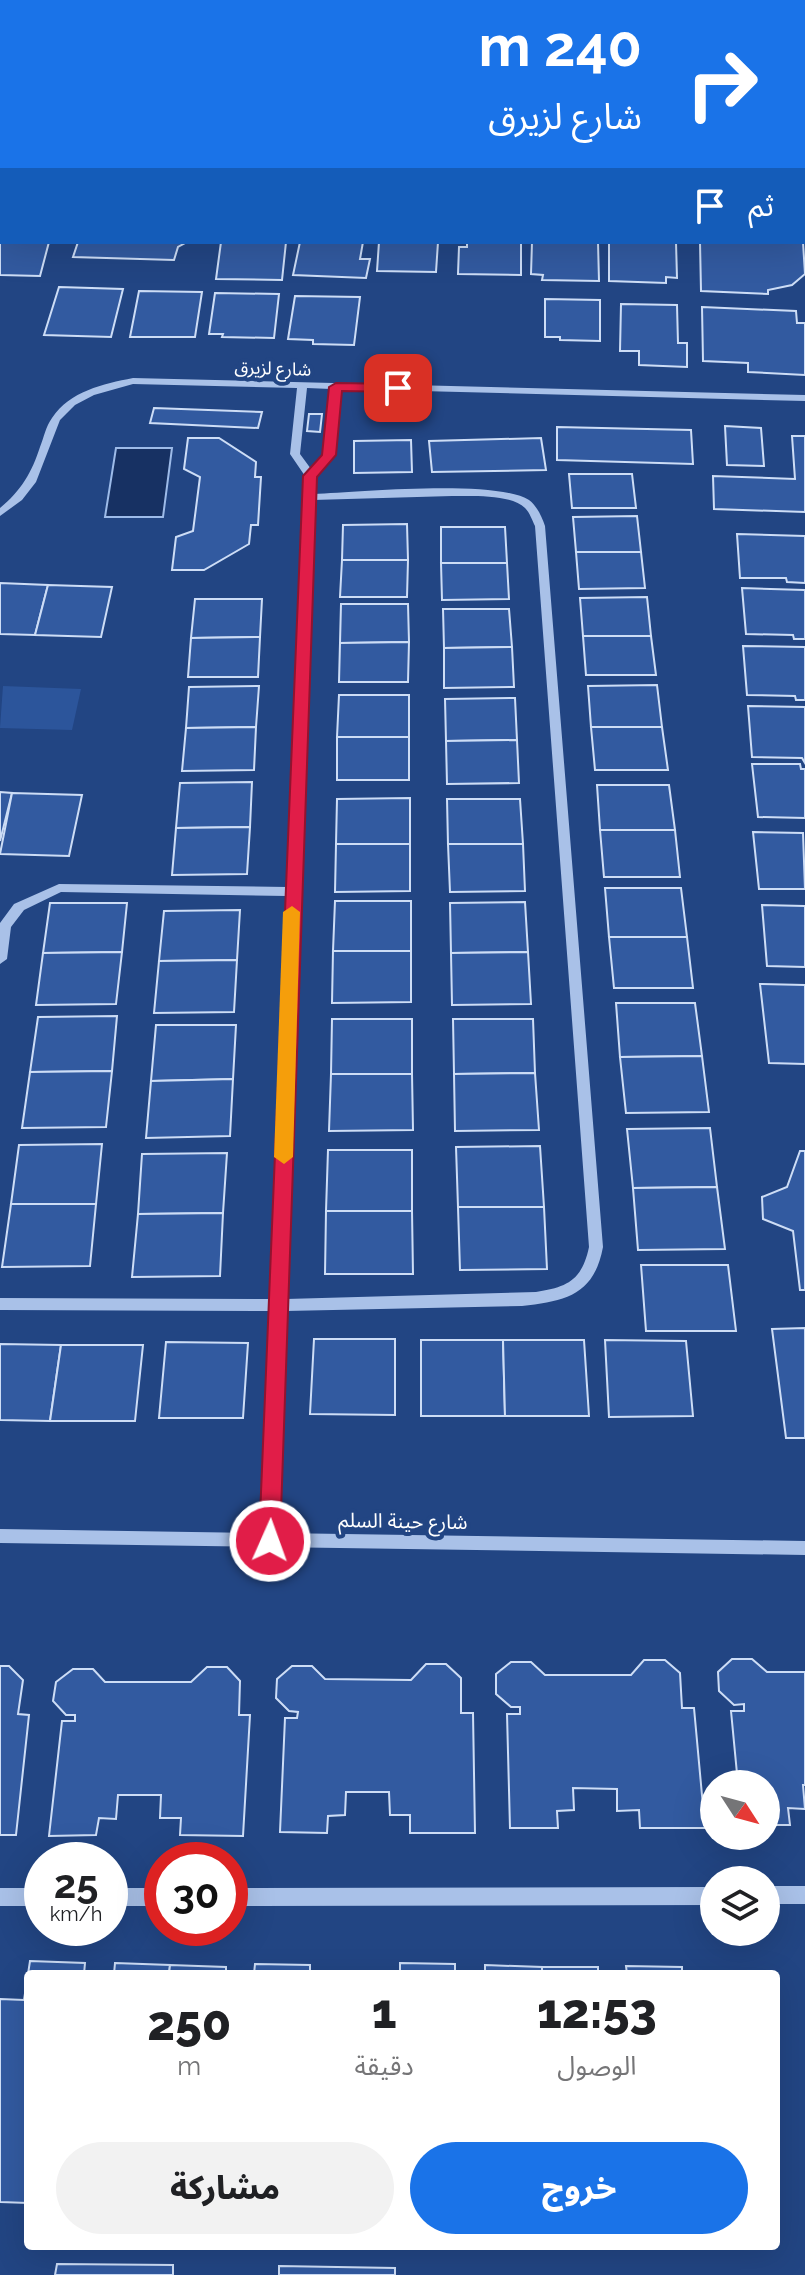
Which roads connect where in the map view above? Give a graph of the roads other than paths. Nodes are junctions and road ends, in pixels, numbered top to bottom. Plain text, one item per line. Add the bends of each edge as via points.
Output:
1 (302, 385) junction
2 (336, 387) junction
3 (805, 398) edge
4 (310, 476) junction
5 (308, 497) junction
6 (0, 513) edge
7 (292, 892) junction
8 (0, 959) edge
9 (0, 1304) edge
10 (279, 1305) junction
11 (0, 1536) edge
12 (270, 1541) junction
13 (805, 1548) edge
14 (780, 1895) edge
15 (805, 1895) edge
16 (700, 1896) edge
17 (0, 1897) edge
18 (24, 1897) edge
19 (248, 1897) edge

1 - 2 street, شارع لزيرق
1 - 4 street via 295,454
1 - 6 street, شارع لزيرق via 133,381 102,387 55,419 35,478 21,498
2 - 3 street, شارع لزيرق
2 - 4 street via 329,455
4 - 5 street
5 - 7 street
5 - 10 street via 491,494 525,502 540,526 596,1247 594,1267 579,1285 556,1296
7 - 8 street via 59,888 19,907 5,926
7 - 10 street
9 - 10 street
10 - 12 street
11 - 12 street, شارع حينة السلم
12 - 13 street, شارع حينة السلم
14 - 15 street
16 - 19 street
17 - 18 street

